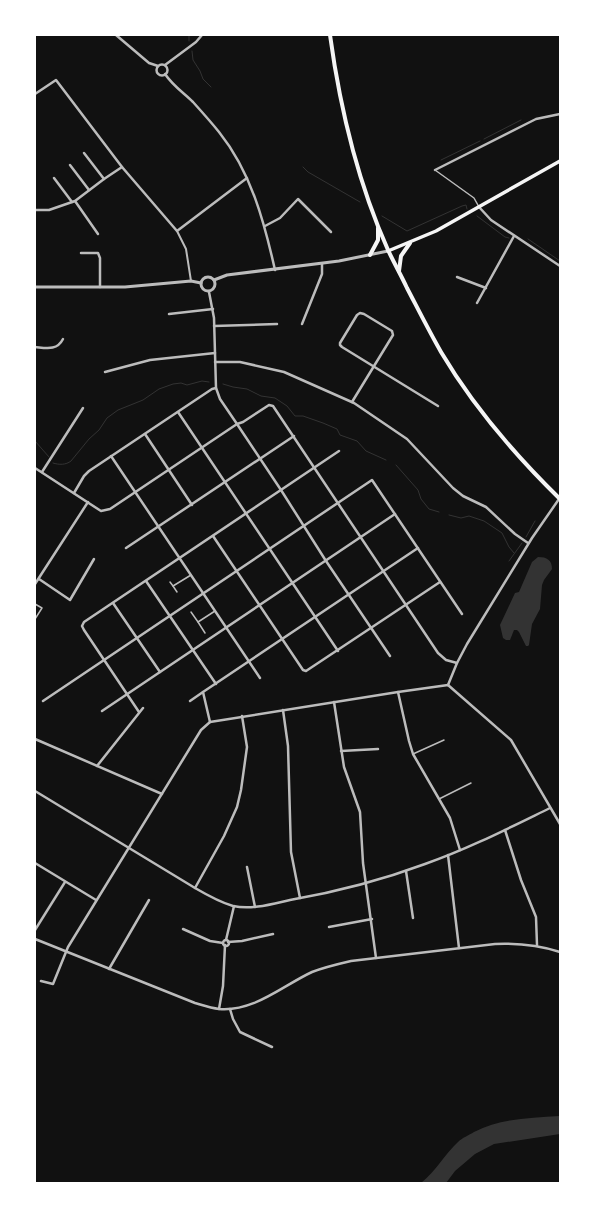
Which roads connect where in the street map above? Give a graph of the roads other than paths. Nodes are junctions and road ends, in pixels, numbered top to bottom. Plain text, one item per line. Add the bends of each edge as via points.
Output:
1 (116, 35) edge
2 (202, 35) edge
3 (330, 35) edge
4 (165, 65) junction
5 (158, 66) junction
6 (165, 74) junction
7 (35, 94) edge
8 (560, 114) edge
9 (84, 153) dead end
10 (560, 161) edge
11 (70, 166) dead end
12 (122, 167) junction
13 (434, 170) joint
14 (54, 178) dead end
15 (247, 178) junction
16 (104, 179) junction
17 (89, 190) junction
18 (74, 202) junction
19 (480, 207) junction
20 (35, 210) edge
21 (265, 226) junction
22 (378, 226) junction
23 (177, 231) junction
24 (331, 232) dead end
25 (98, 234) dead end
26 (514, 236) junction
27 (410, 243) junction
28 (388, 251) junction
29 (81, 253) dead end
30 (370, 255) junction
31 (322, 264) junction
32 (560, 266) edge
33 (275, 270) junction
34 (399, 272) junction
35 (457, 277) dead end
36 (214, 280) junction
37 (191, 281) junction
38 (201, 283) junction
39 (35, 287) edge
40 (100, 287) junction
41 (486, 288) junction
42 (209, 292) junction
43 (478, 303) dead end
44 (213, 309) junction
45 (170, 314) dead end
46 (277, 324) dead end
47 (302, 324) dead end
48 (214, 326) junction
49 (63, 339) dead end
50 (35, 348) edge
51 (215, 353) junction
52 (215, 362) junction
53 (373, 367) junction
54 (105, 372) dead end
55 (216, 388) junction
56 (352, 402) junction
57 (438, 406) dead end
58 (83, 408) dead end
59 (178, 412) junction
60 (237, 424) junction
61 (145, 434) junction
62 (294, 436) junction
63 (202, 447) junction
64 (339, 451) dead end
65 (111, 456) junction
66 (260, 460) junction
67 (35, 468) edge
68 (315, 468) junction
69 (168, 470) junction
70 (42, 472) junction
71 (225, 483) junction
72 (281, 490) junction
73 (136, 492) junction
74 (74, 493) junction
75 (560, 498) edge
76 (88, 502) junction
77 (338, 503) junction
78 (192, 505) junction
79 (246, 514) junction
80 (395, 514) junction
81 (304, 526) junction
82 (159, 528) junction
83 (213, 536) junction
84 (361, 538) junction
85 (528, 543) junction
86 (126, 548) dead end
87 (270, 548) junction
88 (418, 548) junction
89 (180, 558) junction
90 (94, 559) dead end
91 (326, 561) junction
92 (236, 571) junction
93 (384, 571) junction
94 (191, 575) junction
95 (39, 579) junction
96 (146, 581) junction
97 (170, 582) dead end
98 (440, 582) junction
99 (292, 583) junction
100 (35, 584) edge
101 (173, 586) junction
102 (177, 592) dead end
103 (203, 593) junction
104 (349, 595) junction
105 (113, 603) junction
106 (35, 604) edge
107 (260, 605) junction
108 (406, 605) junction
109 (215, 611) junction
110 (191, 612) dead end
111 (462, 614) dead end
112 (170, 615) junction
113 (315, 617) junction
114 (35, 619) edge
115 (198, 622) junction
116 (226, 628) junction
117 (372, 628) junction
118 (205, 633) dead end
119 (136, 638) junction
120 (282, 639) junction
121 (193, 650) junction
122 (338, 651) junction
123 (390, 656) dead end
124 (103, 660) junction
125 (249, 661) junction
126 (457, 663) junction
127 (160, 672) junction
128 (260, 678) dead end
129 (216, 684) junction
130 (448, 685) junction
131 (203, 692) junction
132 (398, 692) junction
133 (127, 694) junction
134 (43, 701) dead end
135 (190, 701) dead end
136 (334, 702) junction
137 (143, 708) dead end
138 (282, 710) junction
139 (102, 711) dead end
140 (139, 712) junction
141 (242, 716) junction
142 (210, 722) junction
143 (35, 739) edge
144 (444, 740) dead end
145 (378, 749) dead end
146 (341, 751) junction
147 (413, 754) junction
148 (97, 766) junction
149 (471, 783) dead end
150 (35, 791) edge
151 (162, 794) junction
152 (439, 799) junction
153 (550, 808) junction
154 (560, 824) edge
155 (505, 830) junction
156 (129, 848) junction
157 (460, 850) junction
158 (448, 855) junction
159 (35, 863) edge
160 (247, 867) dead end
161 (406, 871) junction
162 (65, 882) junction
163 (367, 883) junction
164 (195, 888) junction
165 (300, 899) junction
166 (96, 900) junction
167 (148, 900) dead end
168 (234, 906) junction
169 (255, 907) junction
170 (413, 918) dead end
171 (372, 919) junction
172 (329, 927) dead end
173 (183, 929) dead end
174 (35, 930) edge
175 (273, 934) dead end
176 (35, 939) edge
177 (227, 941) junction
178 (224, 944) junction
179 (537, 946) junction
180 (459, 948) junction
181 (66, 952) junction
182 (560, 952) edge
183 (376, 958) junction
184 (109, 969) junction
185 (41, 982) dead end
186 (218, 1009) junction
187 (230, 1009) junction
188 (272, 1046) dead end

1 - 5 street via 149,63
2 - 4 street
3 - 22 main road via 355,157
4 - 5 street
4 - 6 street via 168,71
5 - 6 street via 158,74
6 - 15 street via 220,134
7 - 12 street via 56,80
8 - 13 street via 536,119
9 - 16 street
10 - 19 main road
11 - 17 street
12 - 16 street
12 - 23 street
13 - 19 lane via 474,198
14 - 18 street
15 - 21 street
15 - 23 street
16 - 17 street
17 - 18 street
18 - 20 street via 48,210
18 - 25 street
19 - 26 street via 491,220
19 - 27 main road
21 - 24 street via 280,218 298,200
21 - 33 street
22 - 28 main road
22 - 30 main road via 378,240
23 - 37 street via 186,249
26 - 32 street
26 - 41 street
27 - 28 main road
27 - 34 main road via 401,256
28 - 30 street
28 - 34 main road
29 - 40 street via 98,253
30 - 31 street
31 - 33 street
31 - 47 street via 322,274
33 - 36 street
34 - 75 main road via 442,353 471,396 515,452
35 - 41 street
36 - 38 street via 207,277
36 - 42 street via 215,288
37 - 38 street
37 - 40 street
38 - 42 street via 201,287
39 - 40 street
41 - 43 street
42 - 44 street
44 - 45 street
44 - 48 street
46 - 48 street
48 - 51 street
49 - 50 street via 58,347 52,349
51 - 52 street
51 - 54 street via 150,360
52 - 55 street
52 - 56 street via 240,362 284,372
53 - 53 street via 340,345 360,313 392,331 393,335
53 - 56 street
53 - 57 street
55 - 59 street
55 - 60 street via 220,399
56 - 85 street via 407,439 453,488 486,507
58 - 70 street
59 - 61 street
59 - 63 street
60 - 62 street via 269,405 273,406
60 - 63 street
60 - 66 street
61 - 65 street
61 - 69 street
62 - 66 street
62 - 68 street
63 - 69 street
63 - 71 street
64 - 68 street
65 - 73 street
65 - 74 street via 84,476
66 - 71 street
66 - 72 street
67 - 70 street
68 - 72 street
68 - 77 street
69 - 73 street
69 - 78 street
70 - 74 street
71 - 78 street
71 - 79 street
72 - 79 street
72 - 81 street
73 - 76 street via 110,509 101,511
73 - 82 street
74 - 76 street
75 - 85 street
76 - 95 street
77 - 80 street via 372,480
77 - 81 street
77 - 84 street
78 - 82 street
79 - 83 street
79 - 87 street
80 - 84 street
80 - 88 street
81 - 87 street
81 - 91 street
82 - 86 street
82 - 89 street
83 - 89 street
83 - 92 street
84 - 91 street
84 - 93 street
85 - 126 street
87 - 92 street
87 - 99 street
88 - 93 street
88 - 98 street
89 - 94 street
89 - 96 street
90 - 95 street via 70,600
91 - 99 street
91 - 104 street
92 - 103 street
92 - 107 street
93 - 104 street
93 - 108 street
94 - 101 lane
94 - 103 street
95 - 100 street
96 - 105 street
96 - 112 street
97 - 101 lane
98 - 108 street
98 - 111 street
99 - 107 street
99 - 113 street
101 - 102 lane
103 - 109 street
103 - 112 street
104 - 113 street
104 - 117 street
105 - 119 street
105 - 124 street via 84,622 82,626
106 - 114 lane via 42,608
107 - 116 street
107 - 120 street
108 - 117 street
108 - 126 street via 438,653 446,660
109 - 115 lane
109 - 116 street
110 - 115 lane
112 - 119 street
112 - 121 street
113 - 120 street
113 - 122 street
115 - 118 lane
116 - 121 street
116 - 125 street
117 - 122 street
117 - 123 street
119 - 124 street
119 - 127 street
120 - 122 street via 306,672
120 - 125 street
121 - 127 street
121 - 129 street
124 - 133 street
124 - 134 street
125 - 128 street
125 - 129 street
126 - 130 street
127 - 133 street
129 - 131 street
130 - 132 street
130 - 153 street via 511,740
131 - 135 street
131 - 142 street
132 - 136 street
132 - 147 street
133 - 139 street
133 - 140 street
136 - 138 street
136 - 146 street
137 - 140 street
138 - 141 street
138 - 165 street via 288,746 291,852
140 - 148 street
141 - 142 street
141 - 164 street via 247,747 242,790 224,836
142 - 151 street via 201,730
143 - 148 street
144 - 147 lane
145 - 146 street
146 - 163 street via 360,812 363,863
147 - 152 street
148 - 151 street
149 - 152 lane
150 - 156 street
151 - 156 street
152 - 157 street via 450,818
153 - 154 street
153 - 155 street
155 - 157 street
155 - 179 street via 536,917
156 - 164 street
156 - 166 street
157 - 158 street
158 - 161 street
158 - 180 street
159 - 162 street
160 - 169 street
161 - 163 street
161 - 170 street
162 - 166 street
162 - 174 street
163 - 165 street
163 - 171 street
164 - 168 street
165 - 169 street
166 - 181 street
167 - 184 street
168 - 169 street
168 - 177 street
171 - 172 street
171 - 183 street
173 - 178 street
175 - 177 street via 242,941
176 - 181 street
177 - 178 street via 228,944
178 - 186 street via 223,986
179 - 180 street via 516,943
179 - 182 street
180 - 183 street
181 - 184 street
181 - 185 street via 53,984
183 - 187 street via 321,969 256,1003
184 - 186 street via 195,1003
186 - 187 street
187 - 188 street via 240,1032

